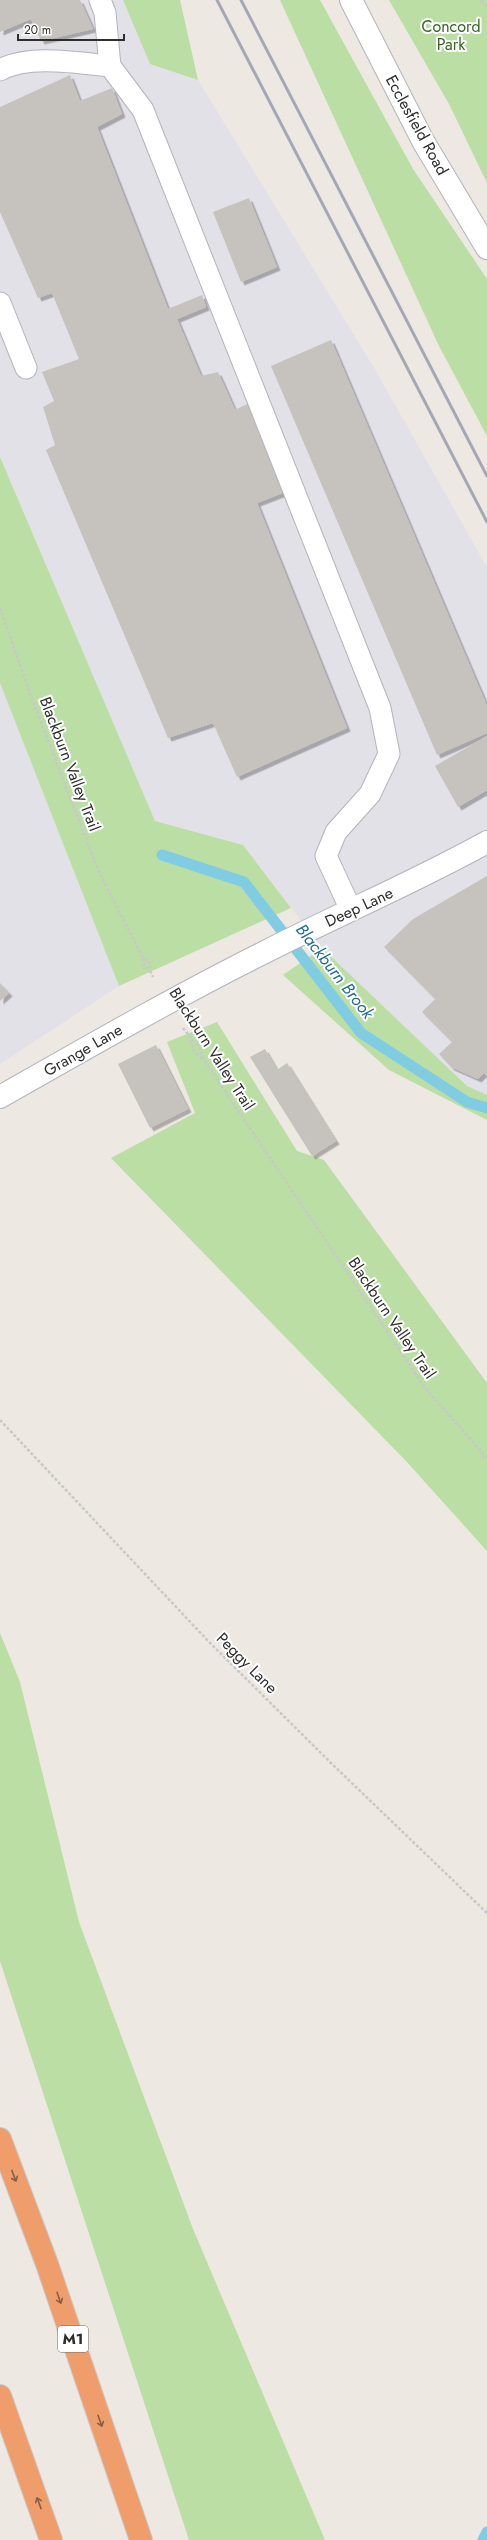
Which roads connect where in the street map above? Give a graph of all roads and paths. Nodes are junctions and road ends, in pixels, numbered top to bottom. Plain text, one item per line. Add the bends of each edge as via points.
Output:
1 (100, 0) edge
2 (350, 0) edge
3 (481, 0) edge
4 (487, 6) edge
5 (110, 66) junction
6 (0, 70) edge
7 (487, 248) edge
8 (0, 303) edge
9 (26, 368) dead end
10 (0, 608) edge
11 (487, 842) edge
12 (351, 910) junction
13 (143, 958) junction
14 (150, 971) junction
15 (166, 1002) junction
16 (190, 1039) junction
17 (204, 1060) junction
18 (0, 1097) edge
19 (0, 1420) edge
20 (487, 1458) edge
21 (487, 1913) edge
22 (0, 2139) edge
23 (0, 2396) edge
24 (51, 2540) edge
25 (141, 2540) edge

1 - 5 lane via 105,13
2 - 7 street, Ecclesfield Road via 423,141
3 - 4 path
5 - 6 lane via 60,61 12,64
5 - 12 lane via 143,110 380,708 389,754 370,794 336,832 326,856
8 - 9 lane
10 - 13 path, Blackburn Valley Trail via 99,872
11 - 12 street, Deep Lane via 437,870
12 - 15 street, Deep Lane
13 - 14 path via 144,966
13 - 14 path, Blackburn Valley Trail via 150,963
14 - 15 path, Blackburn Valley Trail
15 - 16 path, Blackburn Valley Trail
15 - 18 street, Grange Lane
16 - 17 path, Blackburn Valley Trail via 199,1047
16 - 17 path via 194,1051
17 - 20 path, Blackburn Valley Trail via 425,1388
19 - 21 path, Peggy Lane via 210,1643 331,1764
22 -> 25 highway, M1 via 47,2264
24 -> 23 highway

